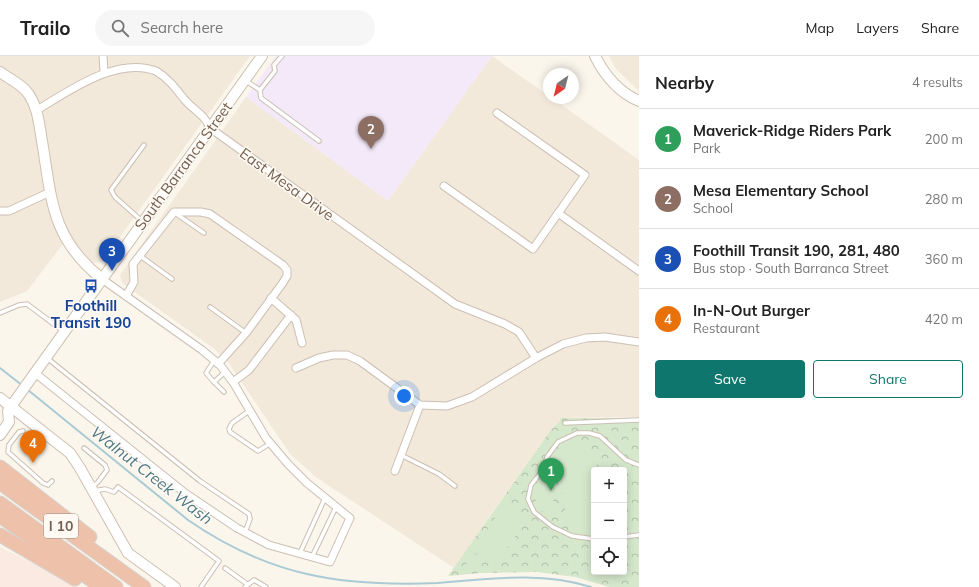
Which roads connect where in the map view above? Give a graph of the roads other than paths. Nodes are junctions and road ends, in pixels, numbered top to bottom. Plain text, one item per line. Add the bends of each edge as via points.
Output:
1 (103, 56) edge
2 (262, 56) edge
3 (282, 56) edge
4 (595, 56) edge
5 (104, 70) junction
6 (0, 72) edge
7 (245, 80) junction
8 (260, 90) junction
9 (639, 101) edge
10 (36, 110) junction
11 (497, 113) dead end
12 (210, 128) junction
13 (318, 141) dead end
14 (144, 145) dead end
15 (444, 186) dead end
16 (50, 192) junction
17 (0, 211) edge
18 (174, 212) junction
19 (558, 213) junction
20 (143, 222) junction
21 (204, 233) dead end
22 (139, 255) junction
23 (639, 271) edge
24 (102, 279) junction
25 (172, 280) dead end
26 (126, 296) junction
27 (271, 298) junction
28 (210, 307) dead end
29 (0, 313) edge
30 (291, 315) junction
31 (64, 331) junction
32 (246, 332) junction
33 (639, 342) edge
34 (302, 343) dead end
35 (46, 358) junction
36 (536, 358) junction
37 (216, 362) junction
38 (296, 368) dead end
39 (226, 372) junction
40 (35, 373) junction
41 (214, 382) junction
42 (233, 382) junction
43 (224, 392) dead end
44 (0, 398) edge
45 (420, 405) junction
46 (249, 410) junction
47 (6, 411) edge
48 (639, 420) edge
49 (565, 423) dead end
50 (23, 431) dead end
51 (0, 434) edge
52 (271, 444) junction
53 (84, 448) dead end
54 (401, 455) junction
55 (639, 465) edge
56 (0, 467) edge
57 (395, 471) dead end
58 (52, 481) dead end
59 (0, 483) edge
60 (455, 486) dead end
61 (92, 489) junction
62 (0, 493) edge
63 (325, 498) junction
64 (0, 503) edge
65 (336, 506) junction
66 (0, 516) edge
67 (245, 532) junction
68 (0, 535) edge
69 (639, 535) edge
70 (627, 537) edge
71 (591, 539) edge
72 (300, 554) junction
73 (312, 558) junction
74 (225, 568) dead end
75 (121, 570) junction
76 (246, 585) edge
77 (87, 587) edge
78 (101, 587) edge
79 (116, 587) edge
80 (130, 587) edge
81 (144, 587) edge
82 (175, 587) edge
83 (201, 587) edge
84 (266, 587) edge

1 - 5 street
2 - 7 street, South Barranca Street
3 - 8 lane via 274,66 275,71
4 - 9 street via 612,83
5 - 10 street, East Mesa Drive
5 - 12 street, East Mesa Drive via 132,65 156,71 168,79 190,107 206,118
6 - 10 street via 26,91
7 - 8 lane
7 - 12 street, South Barranca Street
8 - 13 lane via 261,98
10 - 16 street
11 - 19 street via 585,175
12 - 20 street, South Barranca Street
12 - 36 street, East Mesa Drive via 451,302 519,332
14 - 20 lane via 111,190 115,197
15 - 19 street via 533,249
16 - 17 street via 10,211
16 - 24 street via 58,226 67,243 86,266
18 - 21 lane
18 - 22 street
18 - 27 street via 210,214 284,265 287,276
19 - 23 street
20 - 24 street, South Barranca Street
22 - 25 lane
22 - 26 street via 133,264 134,282
24 - 26 street
24 - 31 street, South Barranca Street
26 - 37 street
27 - 30 street
27 - 32 street
28 - 32 lane
29 - 31 lane via 27,304
30 - 34 street via 296,320
30 - 42 street via 249,370
31 - 35 street, South Barranca Street
32 - 37 street
33 - 36 street via 605,337 586,338 563,344
35 - 40 street, South Barranca Street
35 - 67 lane via 200,481 249,514 250,519
36 - 45 street via 459,403 447,406
37 - 39 street
37 - 41 lane via 206,373
38 - 45 street via 319,358 348,355
39 - 41 lane
39 - 42 street
40 - 47 street, South Barranca Street
40 - 67 street via 185,493
41 - 43 lane
42 - 46 street
44 - 47 street
45 - 54 street
46 - 52 street
46 - 52 lane via 232,423 230,432 258,451
47 - 51 street, South Barranca Street via 9,422
47 - 61 street via 70,453
48 - 49 lane
50 - 58 lane via 18,432 9,444 8,452 43,483 48,485
52 - 63 street via 302,478
53 - 61 lane via 105,465 107,470
54 - 57 street
54 - 60 lane via 439,474
55 - 71 lane via 626,460 600,436 589,433 577,433 558,442 547,458 543,470 531,485 528,500 534,512 553,528 572,536
56 - 75 highway via 94,540
59 - 75 highway, I 10
61 - 82 street via 128,553
61 - 83 lane via 114,492 118,487 219,561
62 - 80 highway
63 - 65 street
63 - 72 lane
64 - 79 highway
65 - 73 lane
65 - 73 street via 350,518 330,562
66 - 78 highway, I 10
67 - 72 street via 270,545
68 - 77 highway
69 - 70 lane
72 - 73 street
74 - 76 lane
75 - 81 highway, I 10
76 - 84 lane via 254,580

